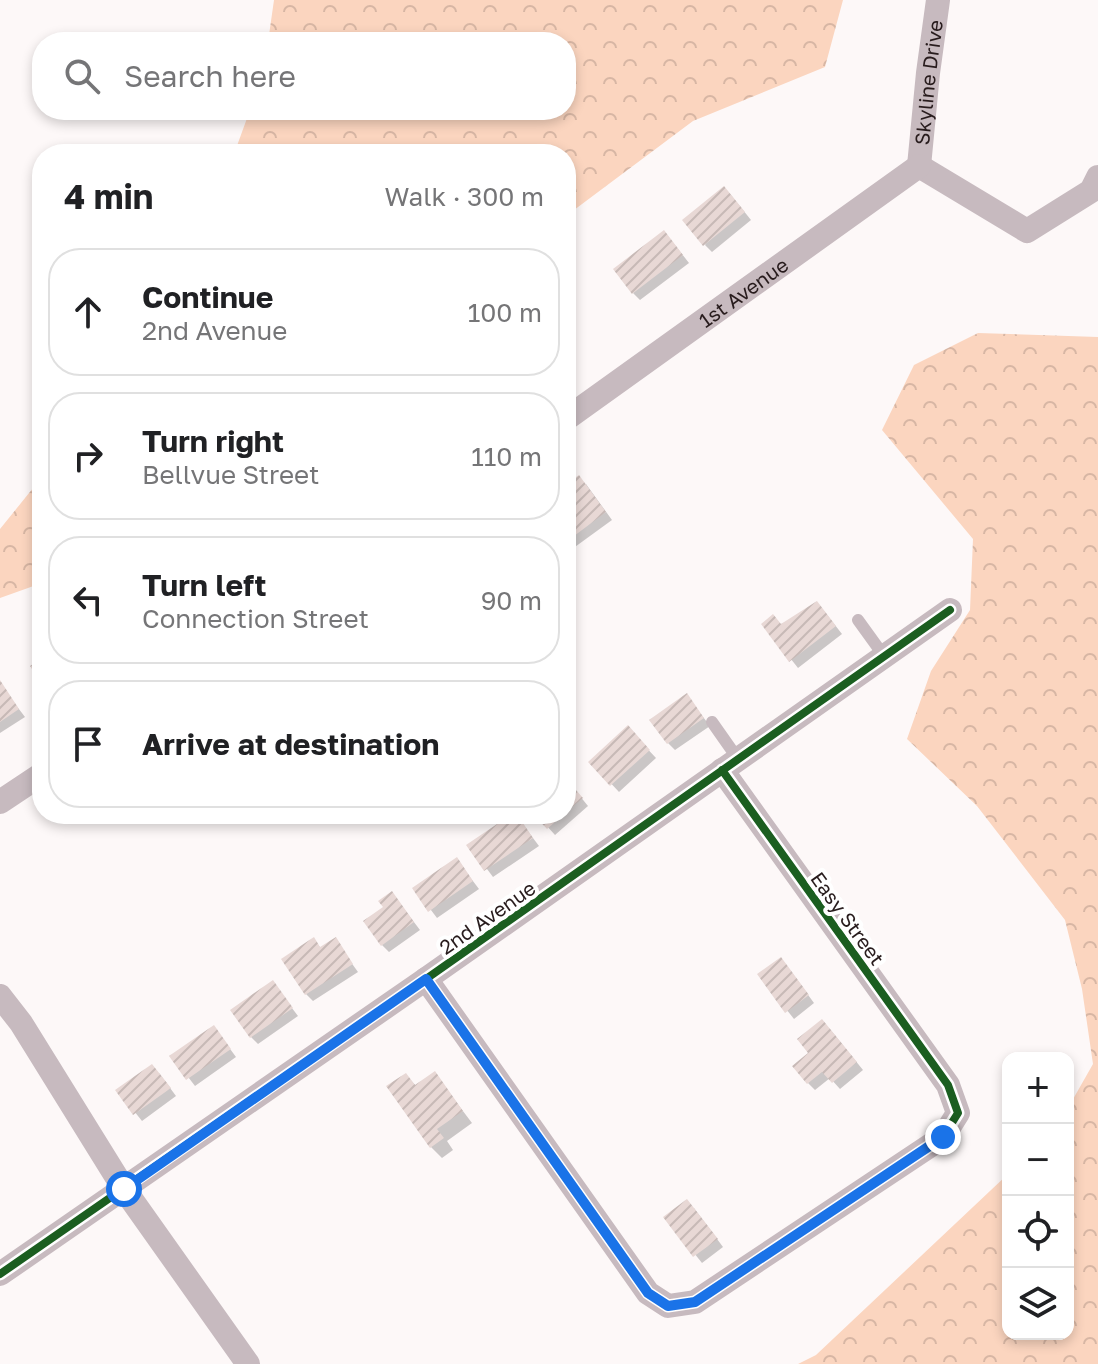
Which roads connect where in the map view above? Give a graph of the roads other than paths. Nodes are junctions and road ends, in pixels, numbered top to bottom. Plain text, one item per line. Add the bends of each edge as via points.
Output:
1 (938, 0) edge
2 (919, 166) junction
3 (1098, 177) edge
4 (576, 412) edge
5 (950, 610) dead end
6 (858, 620) dead end
7 (884, 656) junction
8 (712, 722) dead end
9 (730, 764) junction
10 (32, 781) edge
11 (0, 802) edge
12 (426, 979) junction
13 (0, 996) edge
14 (124, 1189) junction
15 (0, 1274) edge
16 (248, 1364) edge

1 - 2 street, Skyline Drive
2 - 3 street via 1027,231 1091,191
2 - 4 street, 1st Avenue
5 - 7 street, 2nd Avenue
6 - 7 lane
7 - 9 street, 2nd Avenue
8 - 9 lane
9 - 12 street, 2nd Avenue
9 - 12 street, Easy Street via 948,1085 958,1113 943,1137 695,1302 668,1306 648,1293
10 - 11 street
12 - 14 street, 2nd Avenue
13 - 14 street
14 - 15 street, 2nd Avenue
14 - 16 street

